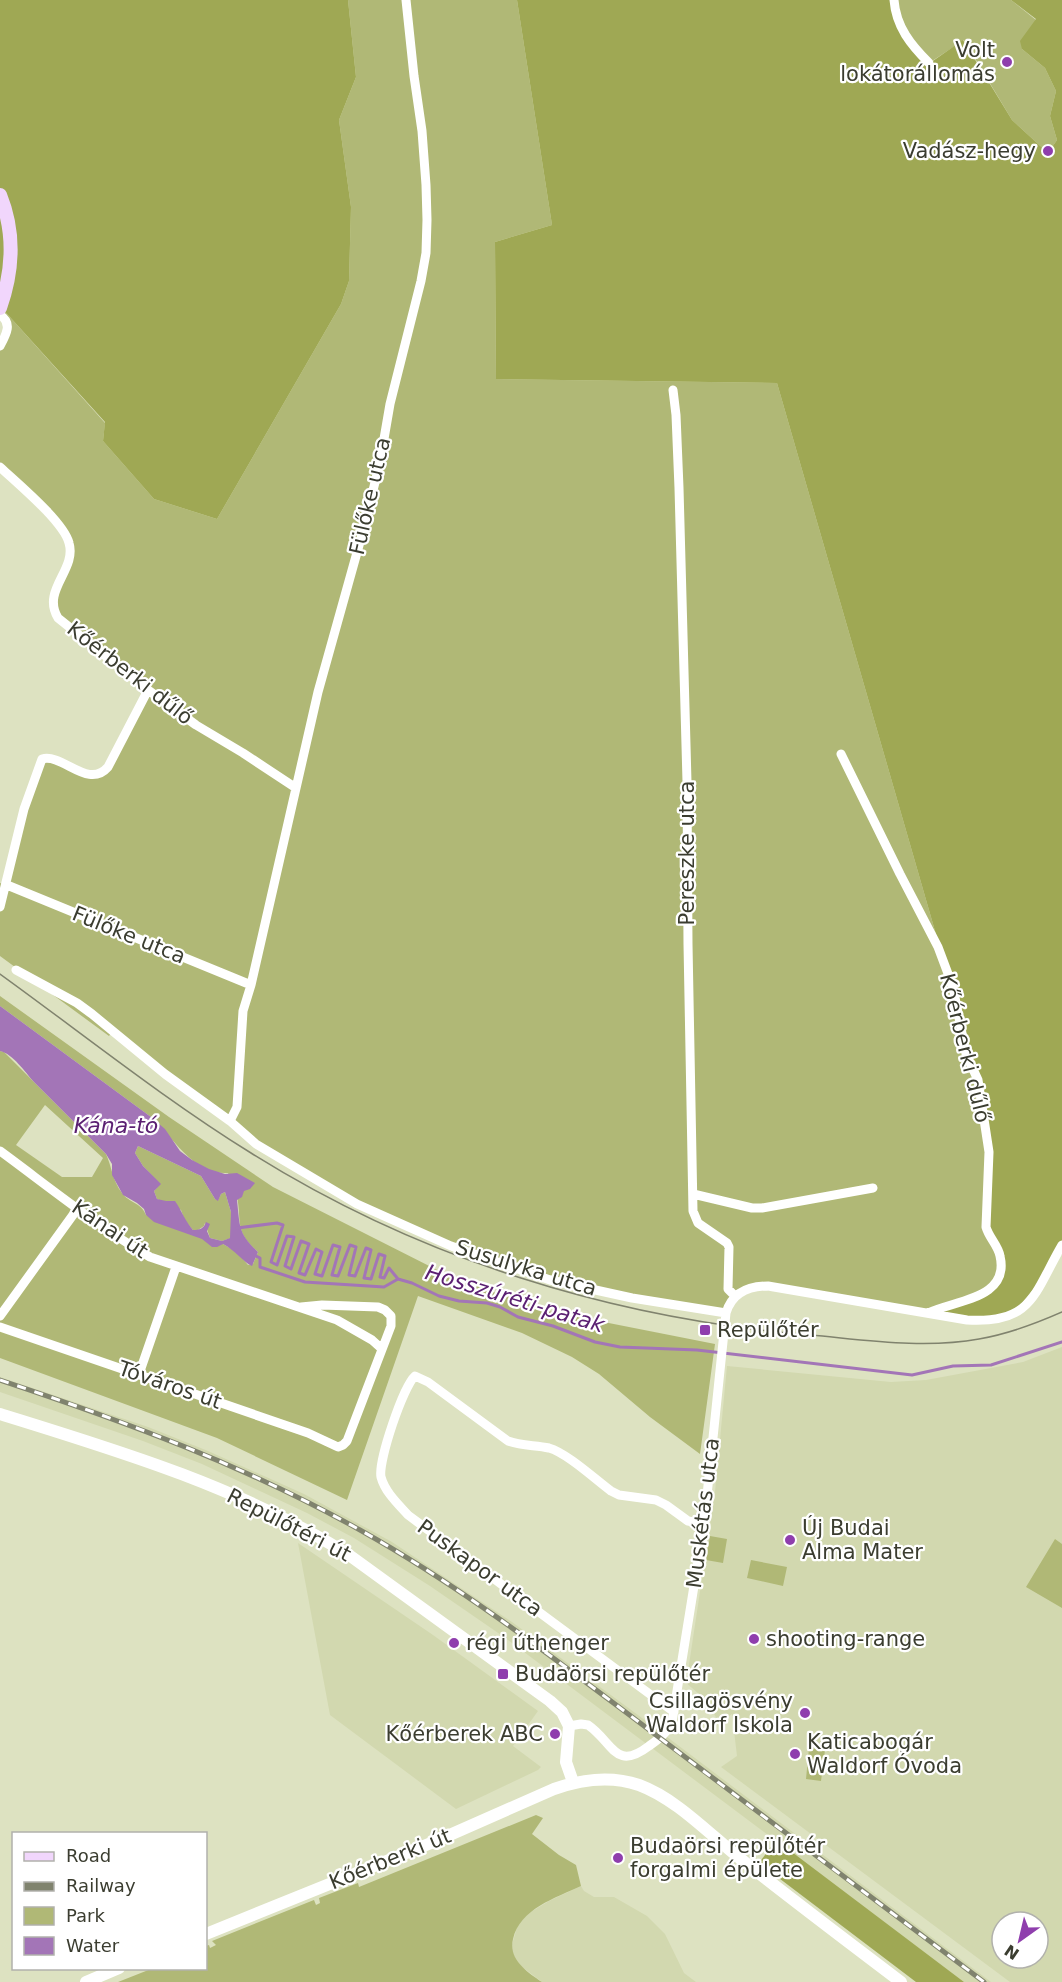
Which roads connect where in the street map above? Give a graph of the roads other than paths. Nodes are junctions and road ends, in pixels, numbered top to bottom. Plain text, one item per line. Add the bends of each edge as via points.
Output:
1 (406, 0) edge
2 (894, 0) edge
3 (929, 63) dead end
4 (0, 195) edge
5 (0, 308) edge
6 (0, 315) edge
7 (0, 346) edge
8 (673, 390) dead end
9 (0, 467) edge
10 (148, 690) junction
11 (841, 754) dead end
12 (296, 788) junction
13 (7, 885) junction
14 (0, 907) edge
15 (16, 970) dead end
16 (251, 986) junction
17 (230, 1121) junction
18 (0, 1151) edge
19 (873, 1188) dead end
20 (693, 1194) junction
21 (78, 1208) junction
22 (1062, 1245) edge
23 (176, 1267) junction
24 (735, 1296) junction
25 (301, 1307) junction
26 (2, 1311) edge
27 (726, 1313) junction
28 (926, 1314) junction
29 (0, 1327) edge
30 (382, 1349) junction
31 (139, 1374) junction
32 (0, 1414) edge
33 (704, 1524) junction
34 (674, 1712) junction
35 (569, 1726) junction
36 (573, 1782) junction
37 (207, 1934) edge
38 (114, 1970) edge
39 (86, 1982) edge
40 (901, 1982) edge

1 - 12 street, Fülőke utca via 423,141 426,253 378,472 322,673
2 - 3 street via 904,34
4 - 5 main road via 11,241 8,281
6 - 7 street via 8,325
8 - 20 street, Pereszke utca via 687,782
9 - 10 street, Kőérberki dűlő via 69,541 69,559 52,601 58,618
10 - 12 street, Kőérberki dűlő
10 - 13 street via 104,772 81,772 56,759 42,759 24,809
11 - 28 street, Kőérberki dűlő via 938,947 953,987 966,1054 978,1080 989,1152 986,1227 1000,1255 1001,1276 973,1299
12 - 16 street, Fülőke utca
13 - 14 street
13 - 16 street, Fülőke utca
15 - 17 street, Susulyka utca via 77,1003
16 - 17 street, Fülőke utca via 243,1011 237,1107
17 - 27 street, Susulyka utca via 256,1144 357,1204 451,1246 550,1280
18 - 21 street, Kánai út
19 - 20 street via 762,1208
20 - 24 street, Pereszke utca via 698,1223 729,1247 728,1289
21 - 23 street, Kánai út via 130,1246
21 - 26 street
22 - 28 street via 1038,1292 1010,1316 983,1321
23 - 25 street, Kánai út
23 - 31 street
24 - 27 street
24 - 28 street via 750,1288 768,1286
25 - 30 street, Kánai út via 338,1320
25 - 30 street, Kánai út via 385,1310 392,1321
27 - 33 street, Muskétás utca
29 - 31 street, Tóváros út
30 - 31 street, Tóváros út via 347,1441 338,1447
32 - 35 street, Repülőtéri út via 182,1474 321,1538 387,1580 550,1701
33 - 34 street, Muskétás utca
33 - 34 street, Puskapor utca via 688,1521 656,1500 619,1495 549,1448 508,1441 415,1376 406,1389 384,1451 382,1480 408,1515
34 - 35 street via 666,1733 639,1753 626,1757 588,1725
35 - 36 street via 566,1762
36 - 37 street, Kőérberki út
36 - 40 street via 613,1779 664,1797
38 - 39 street

